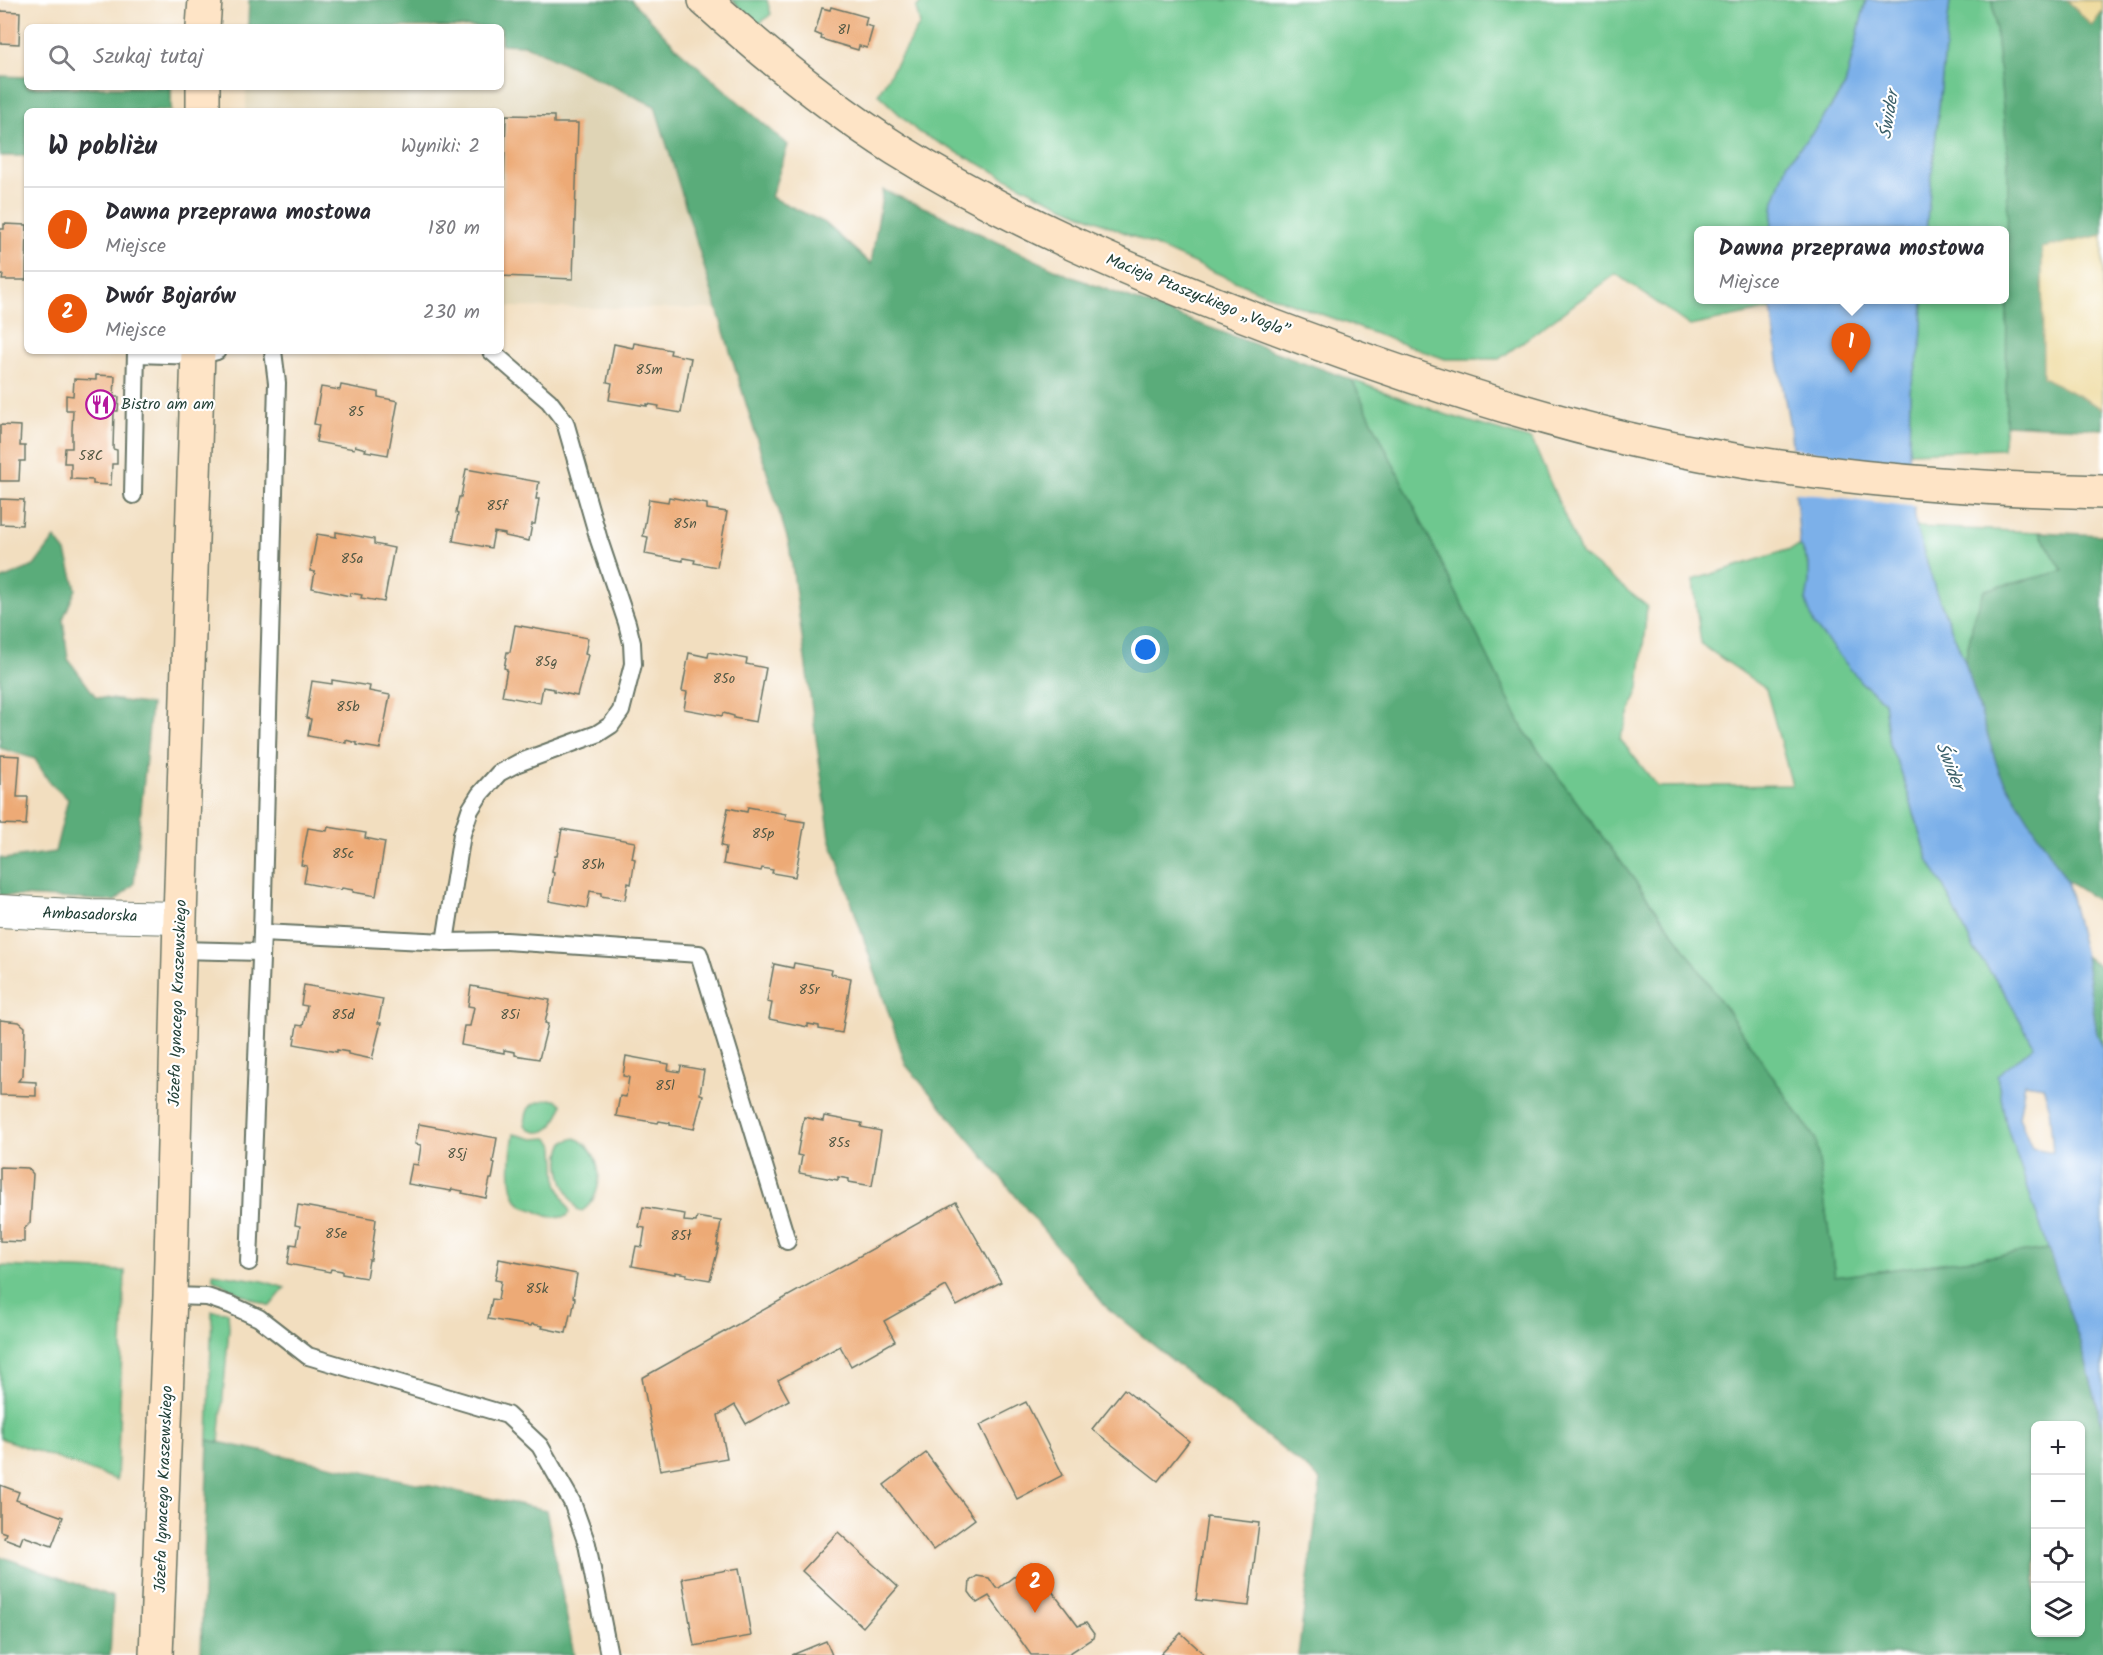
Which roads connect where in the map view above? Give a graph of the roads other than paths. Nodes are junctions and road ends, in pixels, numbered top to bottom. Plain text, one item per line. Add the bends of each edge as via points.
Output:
1 (204, 0) edge
2 (705, 0) edge
3 (203, 24) edge
4 (203, 90) edge
5 (203, 108) edge
6 (136, 354) edge
7 (204, 354) edge
8 (273, 354) edge
9 (494, 354) edge
10 (2103, 492) edge
11 (133, 495) dead end
12 (0, 911) edge
13 (180, 918) junction
14 (262, 933) junction
15 (445, 942) junction
16 (179, 950) junction
17 (261, 952) junction
18 (787, 1240) dead end
19 (249, 1262) dead end
20 (170, 1296) junction
21 (156, 1655) edge
22 (609, 1655) edge

1 - 3 street
2 - 10 street, Macieja Ptaszyckiego „Vogla” via 792,75 894,148 1033,226 1187,294 1419,380 1631,439 1751,462 1906,482
4 - 5 street
6 - 11 lane
7 - 13 street, Józefa Ignacego Kraszewskiego
8 - 14 lane via 277,383
9 - 15 lane via 549,401 565,422 627,623 633,664 621,711 611,725 499,773 480,794 462,834
12 - 13 street, Ambasadorska
13 - 16 street, Józefa Ignacego Kraszewskiego
14 - 15 lane
14 - 17 lane
15 - 18 lane via 517,942 699,954
16 - 17 lane
16 - 20 street, Józefa Ignacego Kraszewskiego
17 - 19 lane
20 - 21 street, Józefa Ignacego Kraszewskiego
20 - 22 lane via 207,1297 231,1305 259,1318 308,1356 507,1415 540,1446 572,1502 586,1544

